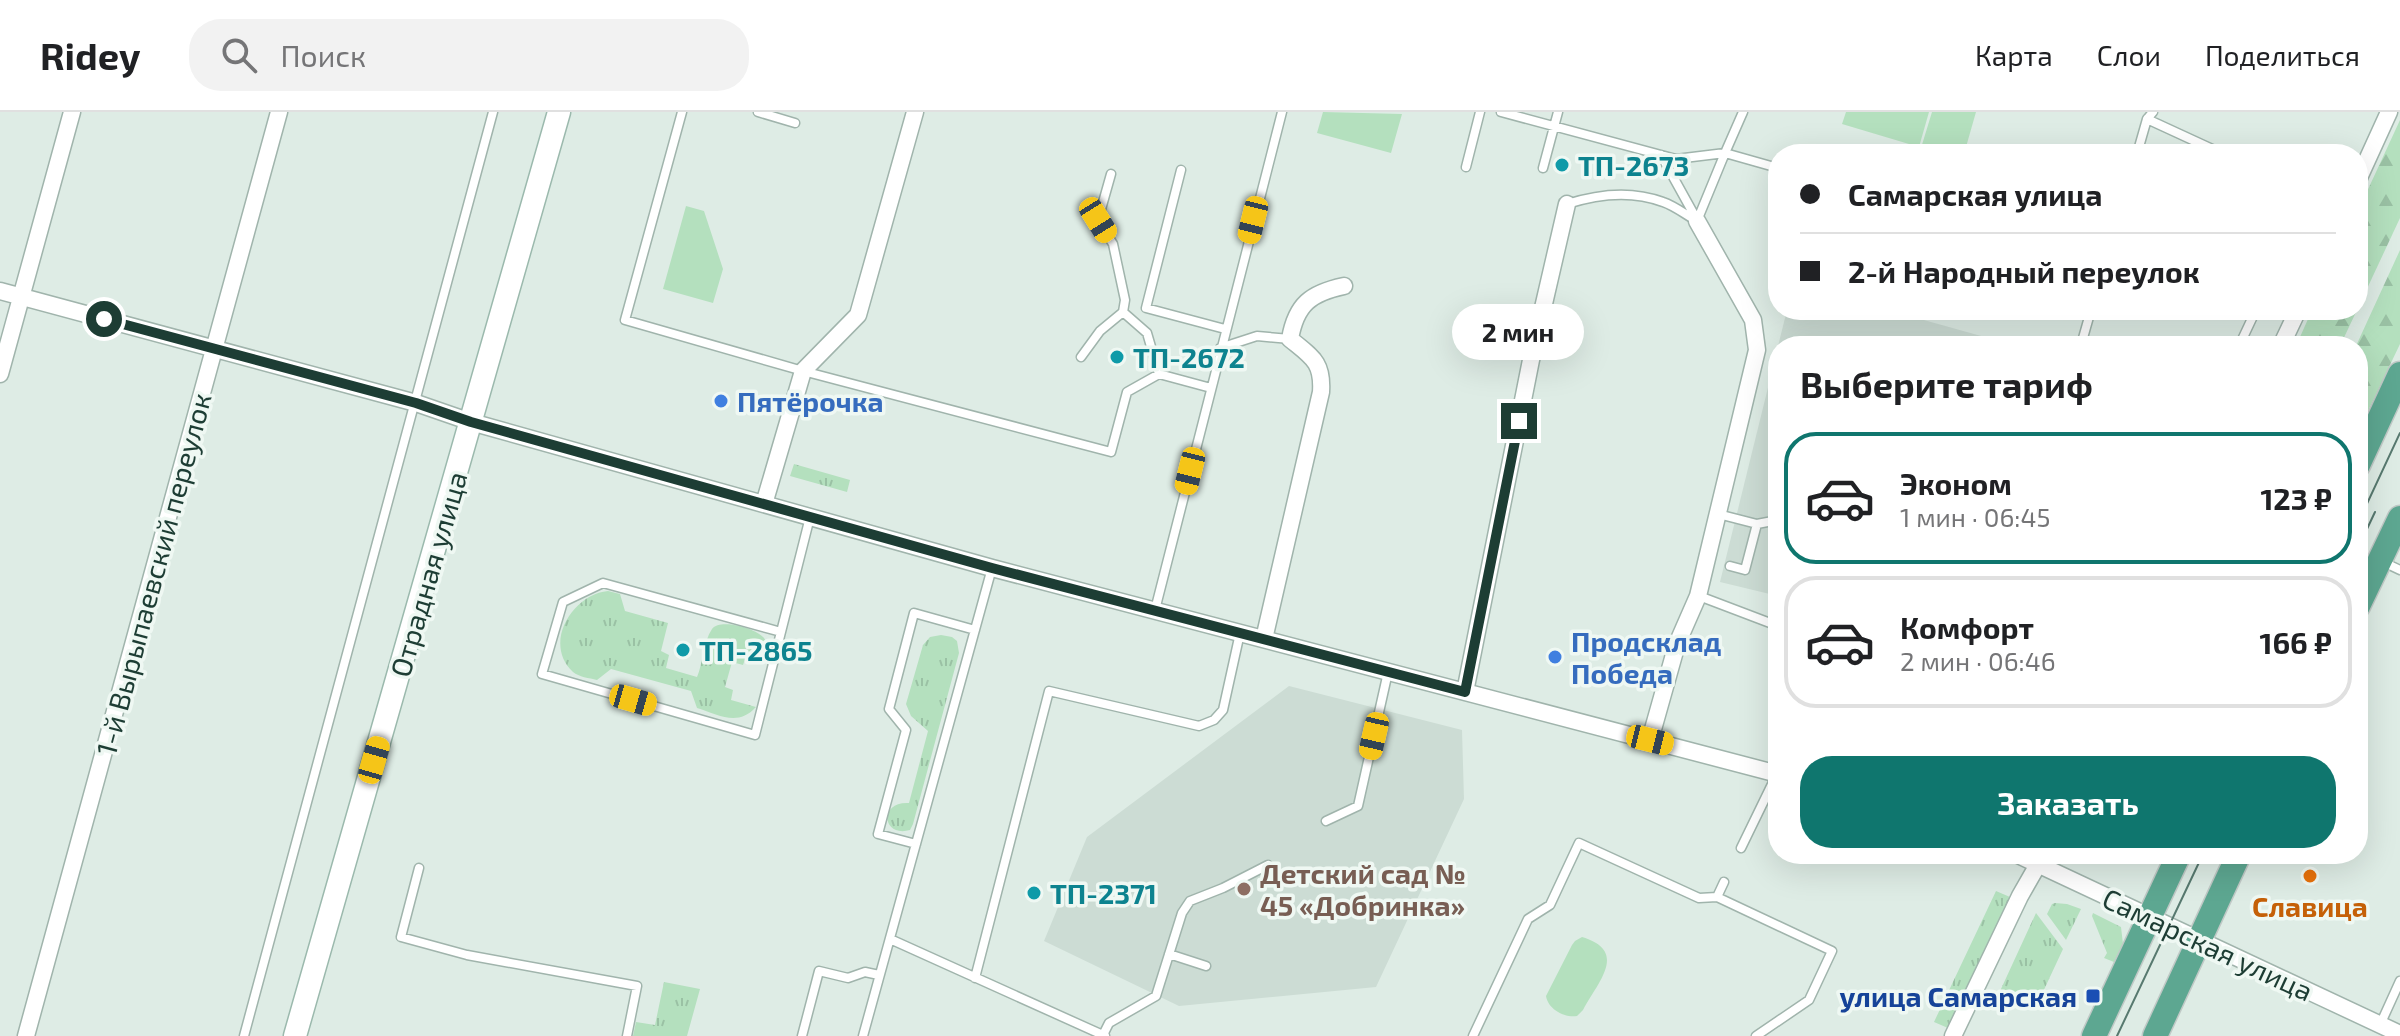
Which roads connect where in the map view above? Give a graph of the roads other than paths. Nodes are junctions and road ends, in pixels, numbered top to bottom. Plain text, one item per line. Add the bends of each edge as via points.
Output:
1 (72, 112) edge
2 (279, 112) edge
3 (493, 112) edge
4 (559, 112) edge
5 (682, 112) edge
6 (758, 112) edge
7 (915, 112) edge
8 (1282, 112) edge
9 (1480, 112) edge
10 (1501, 112) edge
11 (1558, 112) edge
12 (1743, 112) edge
13 (2389, 112) edge
14 (2150, 116) edge
15 (795, 123) dead end
16 (1555, 126) junction
17 (2140, 144) edge
18 (2204, 144) edge
19 (1725, 153) junction
20 (1661, 155) junction
21 (2368, 158) edge
22 (1768, 165) edge
23 (1466, 167) dead end
24 (1543, 168) dead end
25 (1181, 170) dead end
26 (1111, 174) dead end
27 (1567, 204) joint
28 (1697, 221) junction
29 (1344, 286) dead end
30 (0, 291) edge
31 (21, 297) junction
32 (1123, 312) junction
33 (1225, 329) junction
34 (1290, 339) junction
35 (1220, 348) junction
36 (215, 349) junction
37 (1081, 357) dead end
38 (803, 371) junction
39 (0, 374) edge
40 (1159, 374) junction
41 (2400, 374) edge
42 (1211, 388) junction
43 (416, 403) junction
44 (471, 422) junction
45 (2368, 443) edge
46 (764, 504) junction
47 (1718, 514) junction
48 (810, 517) junction
49 (2400, 518) edge
50 (1768, 522) edge
51 (1757, 524) junction
52 (2390, 565) edge
53 (1730, 566) dead end
54 (992, 568) junction
55 (2368, 593) edge
56 (1698, 596) junction
57 (1155, 610) junction
58 (1768, 622) edge
59 (975, 630) junction
60 (781, 632) junction
61 (1240, 633) junction
62 (1264, 639) junction
63 (1388, 671) junction
64 (1465, 692) junction
65 (1650, 740) junction
66 (1768, 771) edge
67 (1768, 794) edge
68 (1326, 821) dead end
69 (916, 844) junction
70 (1741, 848) dead end
71 (2038, 864) edge
72 (2050, 864) edge
73 (2174, 864) edge
74 (2235, 864) edge
75 (1268, 865) dead end
76 (419, 868) dead end
77 (1724, 882) dead end
78 (1717, 897) junction
79 (2149, 918) junction
80 (890, 939) junction
81 (2200, 941) junction
82 (1169, 954) junction
83 (1206, 966) dead end
84 (879, 975) junction
85 (975, 978) junction
86 (2400, 981) edge
87 (2380, 1025) junction
88 (2400, 1034) edge
89 (26, 1036) edge
90 (244, 1036) edge
91 (295, 1036) edge
92 (627, 1036) edge
93 (802, 1036) edge
94 (863, 1036) edge
95 (1104, 1036) edge
96 (1473, 1036) edge
97 (1756, 1036) edge
98 (1953, 1036) edge
99 (2094, 1036) edge
100 (2155, 1036) edge

1 - 31 street
2 - 36 street, 1-й Вырыпаевский переулок
3 - 43 lane
4 - 44 street, Отрадная улица
5 - 38 lane via 625,320
6 - 15 lane
7 - 38 street via 858,315
8 - 33 lane
9 - 23 lane
10 - 16 lane
11 - 16 lane
12 - 19 lane
13 - 21 street
14 - 17 lane
14 - 18 lane
16 - 20 lane
16 - 24 lane
19 - 20 lane via 1676,159
19 - 22 lane
19 - 28 lane
20 - 28 lane
25 - 33 lane via 1146,308
26 - 32 lane via 1098,220 1113,244
27 - 28 lane via 1619,193 1663,202
27 - 64 street
28 - 47 street via 1753,320 1757,350
29 - 34 street via 1311,297 1293,323
30 - 31 street
31 - 36 street
31 - 39 street
32 - 37 lane
32 - 40 lane via 1147,333
33 - 35 lane
34 - 35 lane via 1257,336
34 - 62 street via 1320,368 1321,392
35 - 42 lane
36 - 43 street
36 - 89 street, 1-й Вырыпаевский переулок
38 - 40 lane via 1111,452 1127,392
38 - 46 street
40 - 42 lane
41 - 45 main road
42 - 57 lane
43 - 44 street
43 - 90 lane
44 - 46 street
44 - 91 street, Отрадная улица
46 - 48 street
47 - 51 lane
47 - 56 street
48 - 54 street
48 - 60 lane
49 - 52 main road
50 - 51 lane
51 - 53 lane via 1745,570
52 - 55 main road
54 - 57 street
54 - 59 lane
56 - 58 lane
56 - 65 street via 1677,644
57 - 61 street
59 - 69 lane
59 - 69 lane via 914,613 889,709 906,730 878,834
60 - 60 lane via 755,735 542,674 563,602 603,583
61 - 62 street
61 - 85 lane via 1223,710 1199,726 1049,691
62 - 63 street
63 - 64 street
63 - 68 lane via 1358,806
64 - 65 street
65 - 66 street
67 - 70 lane
69 - 80 lane
71 - 98 street
72 - 79 street, Самарская улица
73 - 79 main road
74 - 81 main road
75 - 82 lane via 1190,901
76 - 92 lane via 401,937 467,955 637,986
77 - 78 lane
78 - 96 lane via 1699,898 1579,843 1550,905 1528,919
78 - 97 lane via 1832,951 1809,1000
79 - 81 street, Самарская улица
79 - 99 main road
80 - 84 lane
80 - 85 lane
81 - 87 street, Самарская улица
81 - 100 main road
82 - 83 lane
82 - 95 lane via 1156,996 1109,1023
84 - 93 lane via 865,972 848,978 819,971
84 - 94 lane
85 - 95 lane
86 - 87 lane
87 - 88 street, Самарская улица

